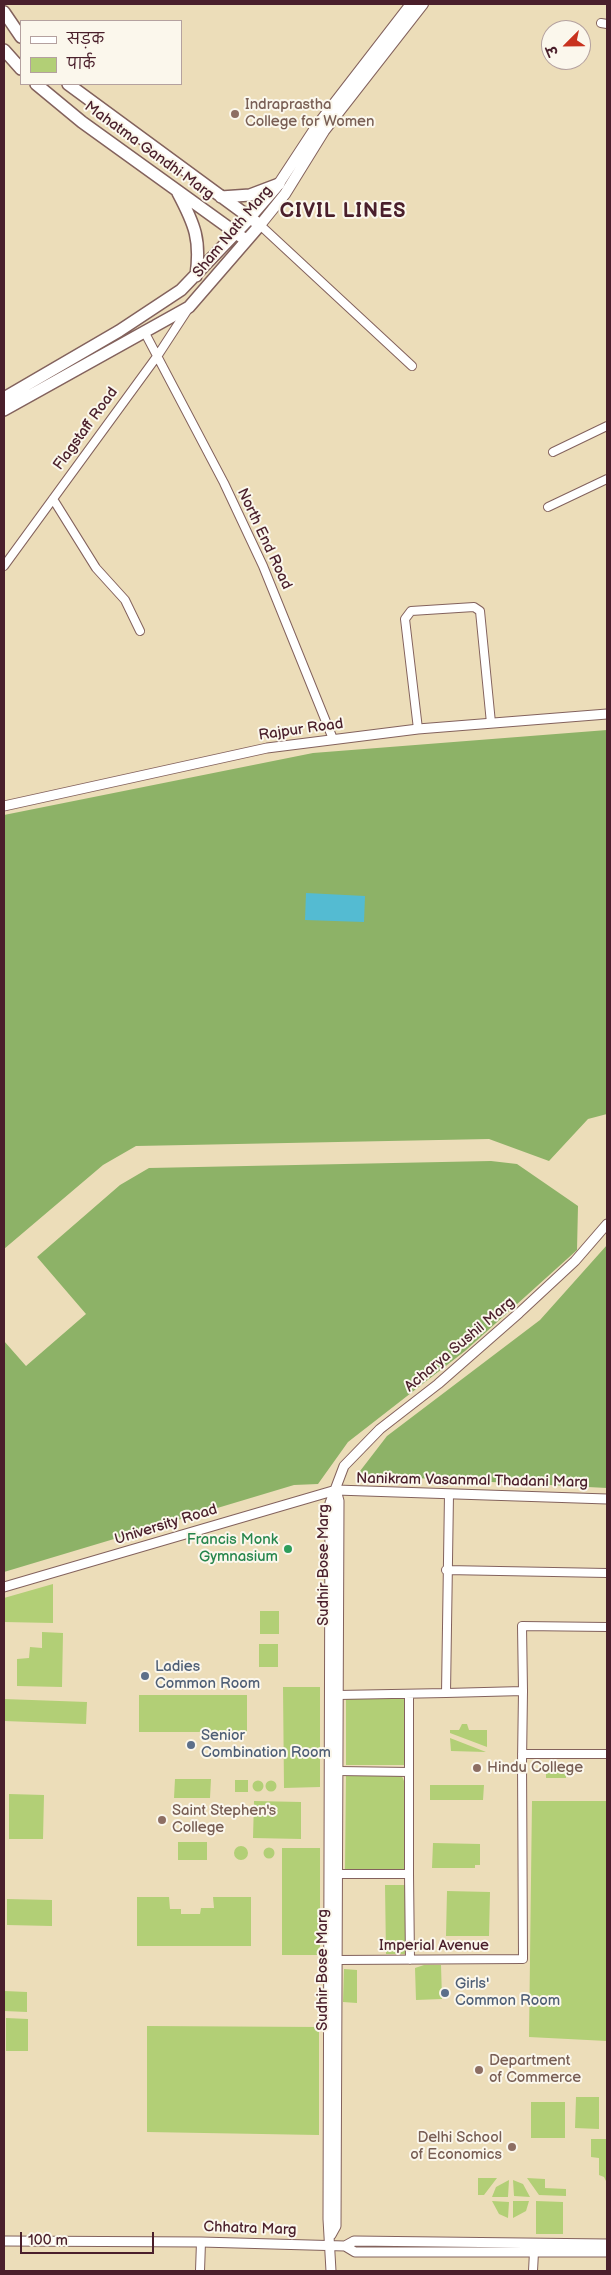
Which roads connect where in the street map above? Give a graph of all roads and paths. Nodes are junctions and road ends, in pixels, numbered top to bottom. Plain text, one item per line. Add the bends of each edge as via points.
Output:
1 (412, 4) edge
2 (423, 4) edge
3 (4, 12) edge
4 (20, 36) edge
5 (4, 50) edge
6 (20, 68) edge
7 (37, 85) edge
8 (69, 85) edge
9 (279, 184) junction
10 (176, 190) junction
11 (221, 197) junction
12 (250, 218) junction
13 (260, 225) junction
14 (237, 233) junction
15 (247, 240) junction
16 (196, 276) junction
17 (189, 307) junction
18 (145, 333) junction
19 (158, 355) junction
20 (412, 366) dead end
21 (4, 398) edge
22 (4, 410) edge
23 (607, 426) edge
24 (553, 452) dead end
25 (607, 479) edge
26 (53, 499) junction
27 (548, 507) dead end
28 (4, 566) edge
29 (140, 631) dead end
30 (607, 714) edge
31 (491, 724) junction
32 (418, 729) junction
33 (334, 739) junction
34 (4, 806) edge
35 (607, 1224) edge
36 (336, 1490) junction
37 (449, 1494) junction
38 (607, 1498) edge
39 (446, 1570) junction
40 (607, 1573) edge
41 (4, 1588) edge
42 (607, 1627) edge
43 (523, 1691) junction
44 (446, 1693) junction
45 (409, 1694) junction
46 (338, 1695) junction
47 (522, 1754) junction
48 (607, 1754) edge
49 (338, 1770) junction
50 (409, 1772) junction
51 (338, 1874) junction
52 (409, 1874) junction
53 (341, 1960) junction
54 (410, 1960) junction
55 (331, 2235) junction
56 (4, 2241) edge
57 (201, 2242) junction
58 (607, 2244) edge
59 (331, 2245) junction
60 (345, 2246) junction
61 (534, 2252) junction
62 (607, 2252) edge
63 (200, 2271) edge
64 (331, 2271) edge
65 (533, 2271) edge

1 - 9 main road, Sham Nath Marg via 322,120
2 - 13 main road, Sham Nath Marg via 324,132 285,194
3 - 4 main road
5 - 6 main road
7 - 10 main road, Mahatma Gandhi Marg
8 - 11 main road, Mahatma Gandhi Marg
9 - 11 main road via 250,195
9 - 12 main road, Sham Nath Marg
10 - 14 main road, Mahatma Gandhi Marg
10 - 16 main road via 191,217 200,251
11 - 12 main road, Mahatma Gandhi Marg
12 - 13 main road, Mahatma Gandhi Marg
12 - 14 main road, Sham Nath Marg
13 - 15 main road, Sham Nath Marg
13 - 20 street
14 - 15 main road, Mahatma Gandhi Marg
14 - 16 main road, Sham Nath Marg
15 - 17 main road, Sham Nath Marg
16 - 21 main road, Sham Nath Marg via 181,290 127,326
17 - 18 main road, Sham Nath Marg
17 - 19 street, Flagstaff Road
18 - 19 street, North End Road
18 - 22 main road, Sham Nath Marg
19 - 26 street, Flagstaff Road
19 - 33 street, North End Road via 263,566
23 - 24 street
25 - 27 street
26 - 28 street, Flagstaff Road
26 - 29 street via 96,568 125,600
30 - 31 street, Rajpur Road
31 - 32 street, Rajpur Road
31 - 32 street via 480,611 474,608 411,611 405,619
32 - 33 street, Rajpur Road
33 - 34 street, Rajpur Road via 267,748
35 - 36 street, Acharya Sushil Marg via 575,1261 519,1313 438,1384 380,1429 344,1466
36 - 37 street, Nanikram Vasanmal Thadani Marg
36 - 41 street, University Road
36 - 46 street, Sudhir Bose Marg via 339,1501
36 - 55 street, Sudhir Bose Marg via 330,1503 328,2219
37 - 38 street, Nanikram Vasanmal Thadani Marg
37 - 39 street
39 - 40 street
39 - 44 street
42 - 43 street via 522,1626
43 - 44 street
43 - 47 street
44 - 45 street
45 - 46 street
45 - 50 street
46 - 49 street, Sudhir Bose Marg
47 - 48 street
47 - 54 street, Imperial Avenue via 523,1959
49 - 50 street
49 - 51 street, Sudhir Bose Marg
50 - 52 street
51 - 52 street
51 - 53 street, Sudhir Bose Marg
52 - 54 street
53 - 54 street, Imperial Avenue
53 - 55 street, Sudhir Bose Marg via 336,2226
55 - 59 street, Sudhir Bose Marg
56 - 57 street, Chhatra Marg
57 - 59 street, Chhatra Marg
57 - 63 street
58 - 60 street, Chhatra Marg via 354,2241
59 - 60 street, Chhatra Marg
59 - 64 street, Sudhir Bose Marg
60 - 61 street, Chhatra Marg via 355,2252
61 - 62 street, Chhatra Marg
61 - 65 street

